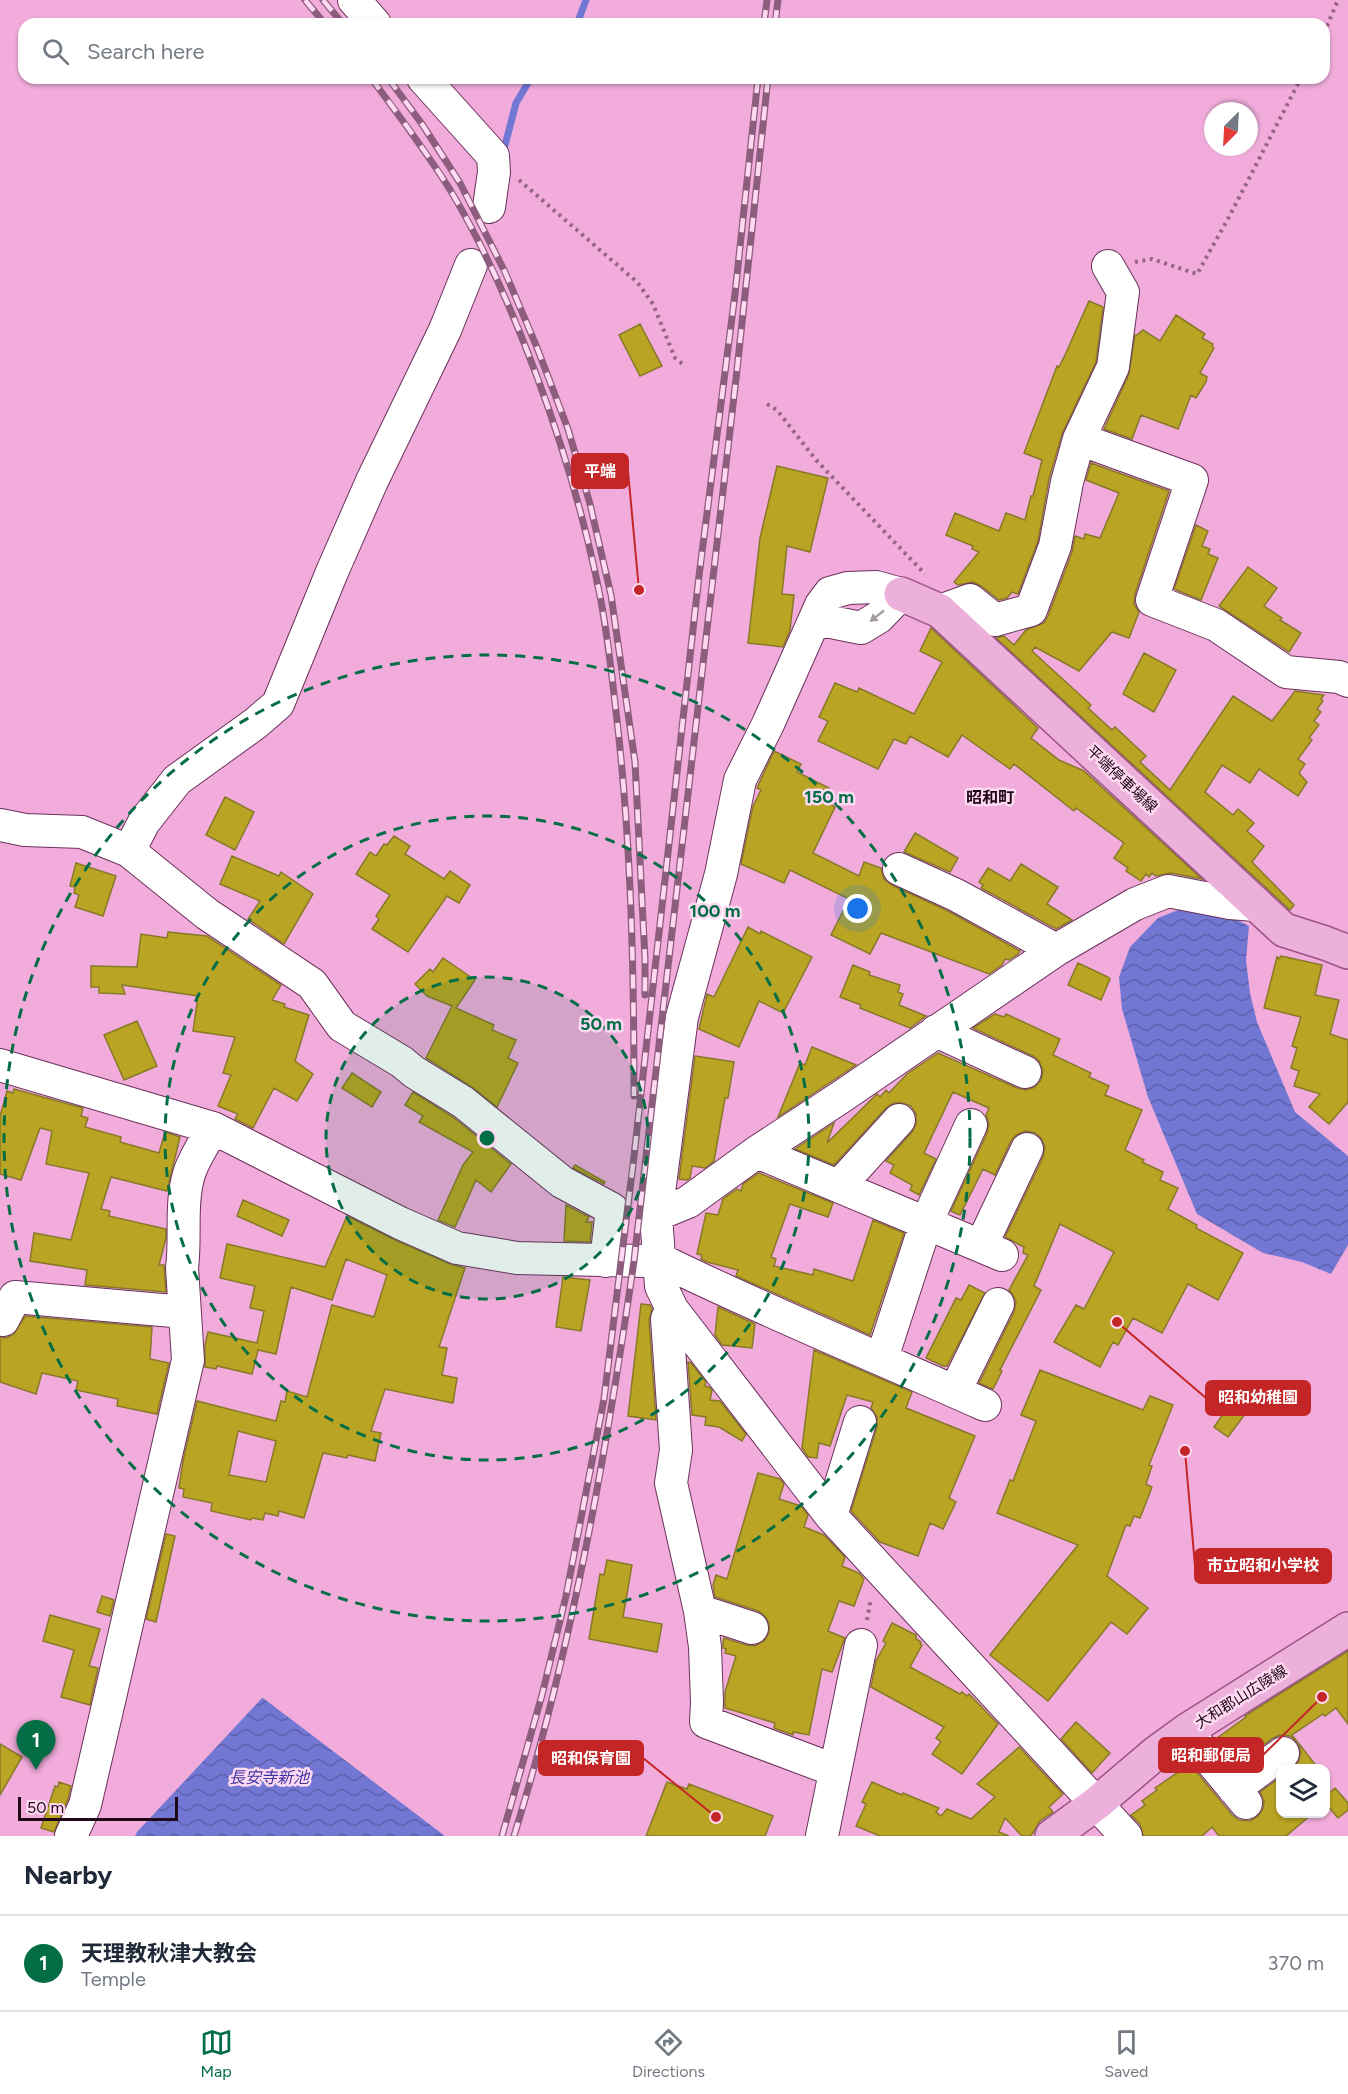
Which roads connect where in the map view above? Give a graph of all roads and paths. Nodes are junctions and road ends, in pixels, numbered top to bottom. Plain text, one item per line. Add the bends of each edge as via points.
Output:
1 (354, 0) edge
2 (1338, 0) edge
3 (370, 18) edge
4 (1330, 19) edge
5 (428, 84) edge
6 (1298, 84) edge
7 (518, 179) dead end
8 (489, 207) dead end
9 (471, 265) dead end
10 (1108, 266) joint
11 (685, 366) dead end
12 (767, 404) dead end
13 (1079, 439) junction
14 (901, 594) joint
15 (940, 611) junction
16 (1348, 681) edge
17 (0, 825) edge
18 (129, 851) junction
19 (899, 869) dead end
20 (1255, 905) junction
21 (1336, 948) edge
22 (1056, 950) junction
23 (1348, 968) edge
24 (936, 1032) junction
25 (0, 1065) edge
26 (1025, 1072) dead end
27 (899, 1120) dead end
28 (971, 1125) dead end
29 (213, 1128) junction
30 (1027, 1149) dead end
31 (757, 1152) junction
32 (839, 1186) junction
33 (657, 1215) junction
34 (926, 1223) junction
35 (659, 1259) junction
36 (606, 1261) junction
37 (998, 1304) dead end
38 (672, 1309) junction
39 (184, 1312) junction
40 (0, 1319) edge
41 (882, 1358) junction
42 (955, 1391) junction
43 (985, 1405) dead end
44 (860, 1422) dead end
45 (831, 1516) junction
46 (881, 1570) junction
47 (700, 1611) junction
48 (752, 1628) dead end
49 (1348, 1629) edge
50 (861, 1645) joint
51 (1186, 1731) junction
52 (1283, 1753) dead end
53 (834, 1770) junction
54 (1097, 1803) junction
55 (71, 1836) edge
56 (822, 1836) edge
57 (1052, 1836) edge
58 (1126, 1836) edge

1 - 3 street
2 - 4 path
5 - 8 street via 493,156
6 - 10 path via 1197,274 1152,259
7 - 11 path via 637,282 652,304 675,358
9 - 18 street via 445,330 372,481 278,704 177,780 144,822
10 - 13 street via 1123,292 1113,367
12 - 15 path via 777,410 816,460 940,591
13 - 15 street via 1066,482 1055,546 1031,610 995,620 970,600
13 - 16 street via 1192,480 1152,600 1216,625 1286,672
14 - 15 main road, 平端停車場線
14 - 33 street via 876,586 830,593 740,780 721,874 682,1017
15 - 20 main road, 平端停車場線
17 - 18 street via 82,832
18 - 36 street via 207,914 312,984 342,1026 463,1102 562,1182 612,1209
19 - 22 street
20 - 21 main road, 平端停車場線 via 1284,930
20 - 22 street via 1168,891 1136,904
21 - 23 street
22 - 24 street
24 - 26 street
24 - 31 street
25 - 29 street
27 - 32 street
28 - 34 street
29 - 36 street via 457,1248 517,1258
29 - 39 street via 189,1174 183,1223
30 - 34 street via 992,1251
31 - 32 street
31 - 33 street via 688,1202
32 - 34 street
33 - 35 street
34 - 41 street
35 - 36 street
35 - 38 street via 661,1286
35 - 41 street via 729,1294
37 - 42 street
38 - 45 street
38 - 47 street via 667,1320 676,1450 671,1483
39 - 40 street via 15,1297 3,1320
39 - 55 street via 188,1360 85,1805
41 - 42 street
42 - 43 street
44 - 45 street
45 - 46 street
46 - 50 path via 876,1575
46 - 54 street
47 - 48 street
47 - 53 street via 705,1647 706,1722
49 - 51 main road, 大和郡山広陵線
50 - 53 street
51 - 52 street via 1240,1796
51 - 54 main road, 大和郡山広陵線
53 - 56 street
54 - 57 main road, 大和郡山広陵線
54 - 58 street

